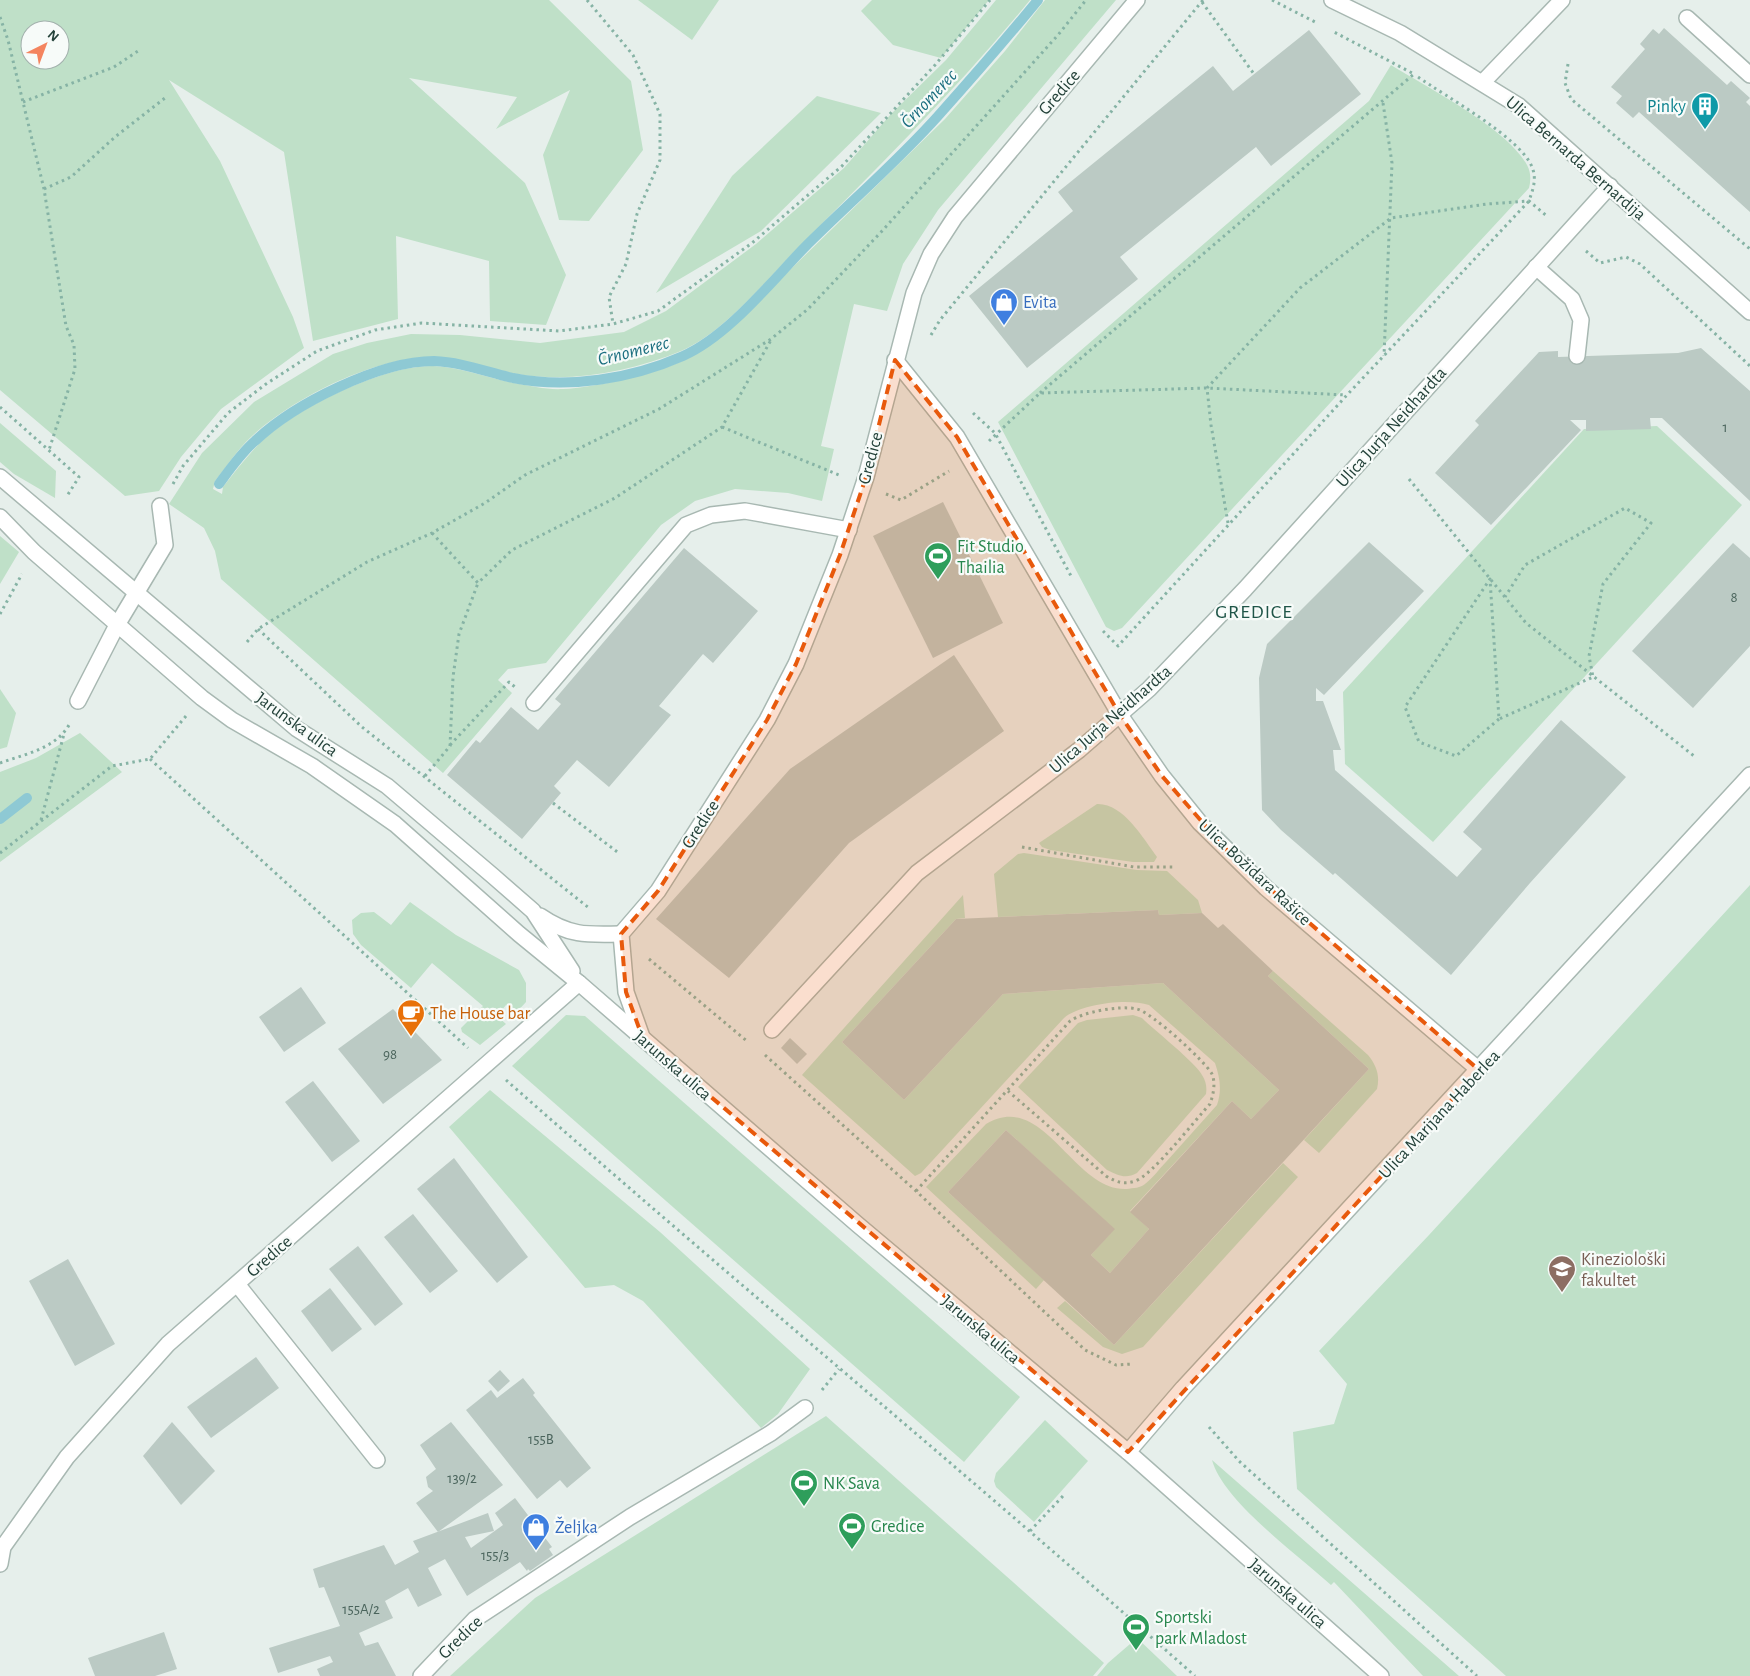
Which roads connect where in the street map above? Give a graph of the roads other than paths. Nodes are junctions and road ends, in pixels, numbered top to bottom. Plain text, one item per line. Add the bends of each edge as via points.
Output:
1 (1137, 0) edge
2 (1332, 0) edge
3 (1562, 0) edge
4 (1687, 18) dead end
5 (1749, 72) edge
6 (1483, 82) junction
7 (1610, 186) junction
8 (1536, 267) junction
9 (1750, 312) edge
10 (1577, 356) dead end
11 (896, 360) junction
12 (0, 477) edge
13 (160, 506) road end
14 (0, 517) edge
15 (849, 530) junction
16 (137, 594) junction
17 (118, 625) junction
18 (78, 701) road end
19 (534, 703) road end
20 (1120, 715) junction
21 (1750, 775) edge
22 (533, 912) junction
23 (621, 934) junction
24 (580, 983) junction
25 (772, 1030) dead end
26 (643, 1039) junction
27 (1479, 1070) junction
28 (237, 1284) junction
29 (805, 1408) dead end
30 (1128, 1452) junction
31 (377, 1460) dead end
32 (0, 1564) edge
33 (421, 1676) edge
34 (1381, 1676) edge

1 - 11 street, Gredice via 955,216 931,254 914,293
2 - 6 street, Ulica Bernarda Bernardija via 1400,33
3 - 6 street
4 - 5 street
6 - 7 street, Ulica Bernarda Bernardija via 1520,106
7 - 8 street, Ulica Jurja Neidhardta
7 - 9 street, Ulica Bernarda Bernardija
8 - 10 street via 1572,299 1580,320
8 - 20 street, Ulica Jurja Neidhardta via 1245,589 1149,690
11 - 15 street, Gredice
11 - 20 street, Ulica Božidara Rašice via 957,437
12 - 16 street, Jarunska ulica
13 - 16 street via 165,545
14 - 17 street, Jarunska ulica via 34,552
15 - 19 street via 745,511 711,515 686,525
15 - 23 street, Gredice via 817,617 768,720 658,891
16 - 17 street
16 - 22 street, Jarunska ulica via 297,729 387,786
17 - 18 street
17 - 24 street, Jarunska ulica via 209,704 312,766 395,824 519,934
20 - 25 street, Ulica Jurja Neidhardta via 917,873
20 - 27 street, Ulica Božidara Rašice via 1162,776 1231,855
21 - 27 street, Ulica Marijana Haberlea
22 - 23 street via 558,929 584,936
22 - 24 street, Jarunska ulica
23 - 26 street via 626,992
24 - 26 street, Jarunska ulica
24 - 28 street, Gredice
26 - 30 street, Jarunska ulica
27 - 30 street, Ulica Marijana Haberlea via 1183,1388
28 - 31 street
28 - 32 street, Gredice via 168,1344 68,1457 3,1546
29 - 33 street, Gredice via 771,1433 630,1517 475,1619
30 - 34 street, Jarunska ulica

